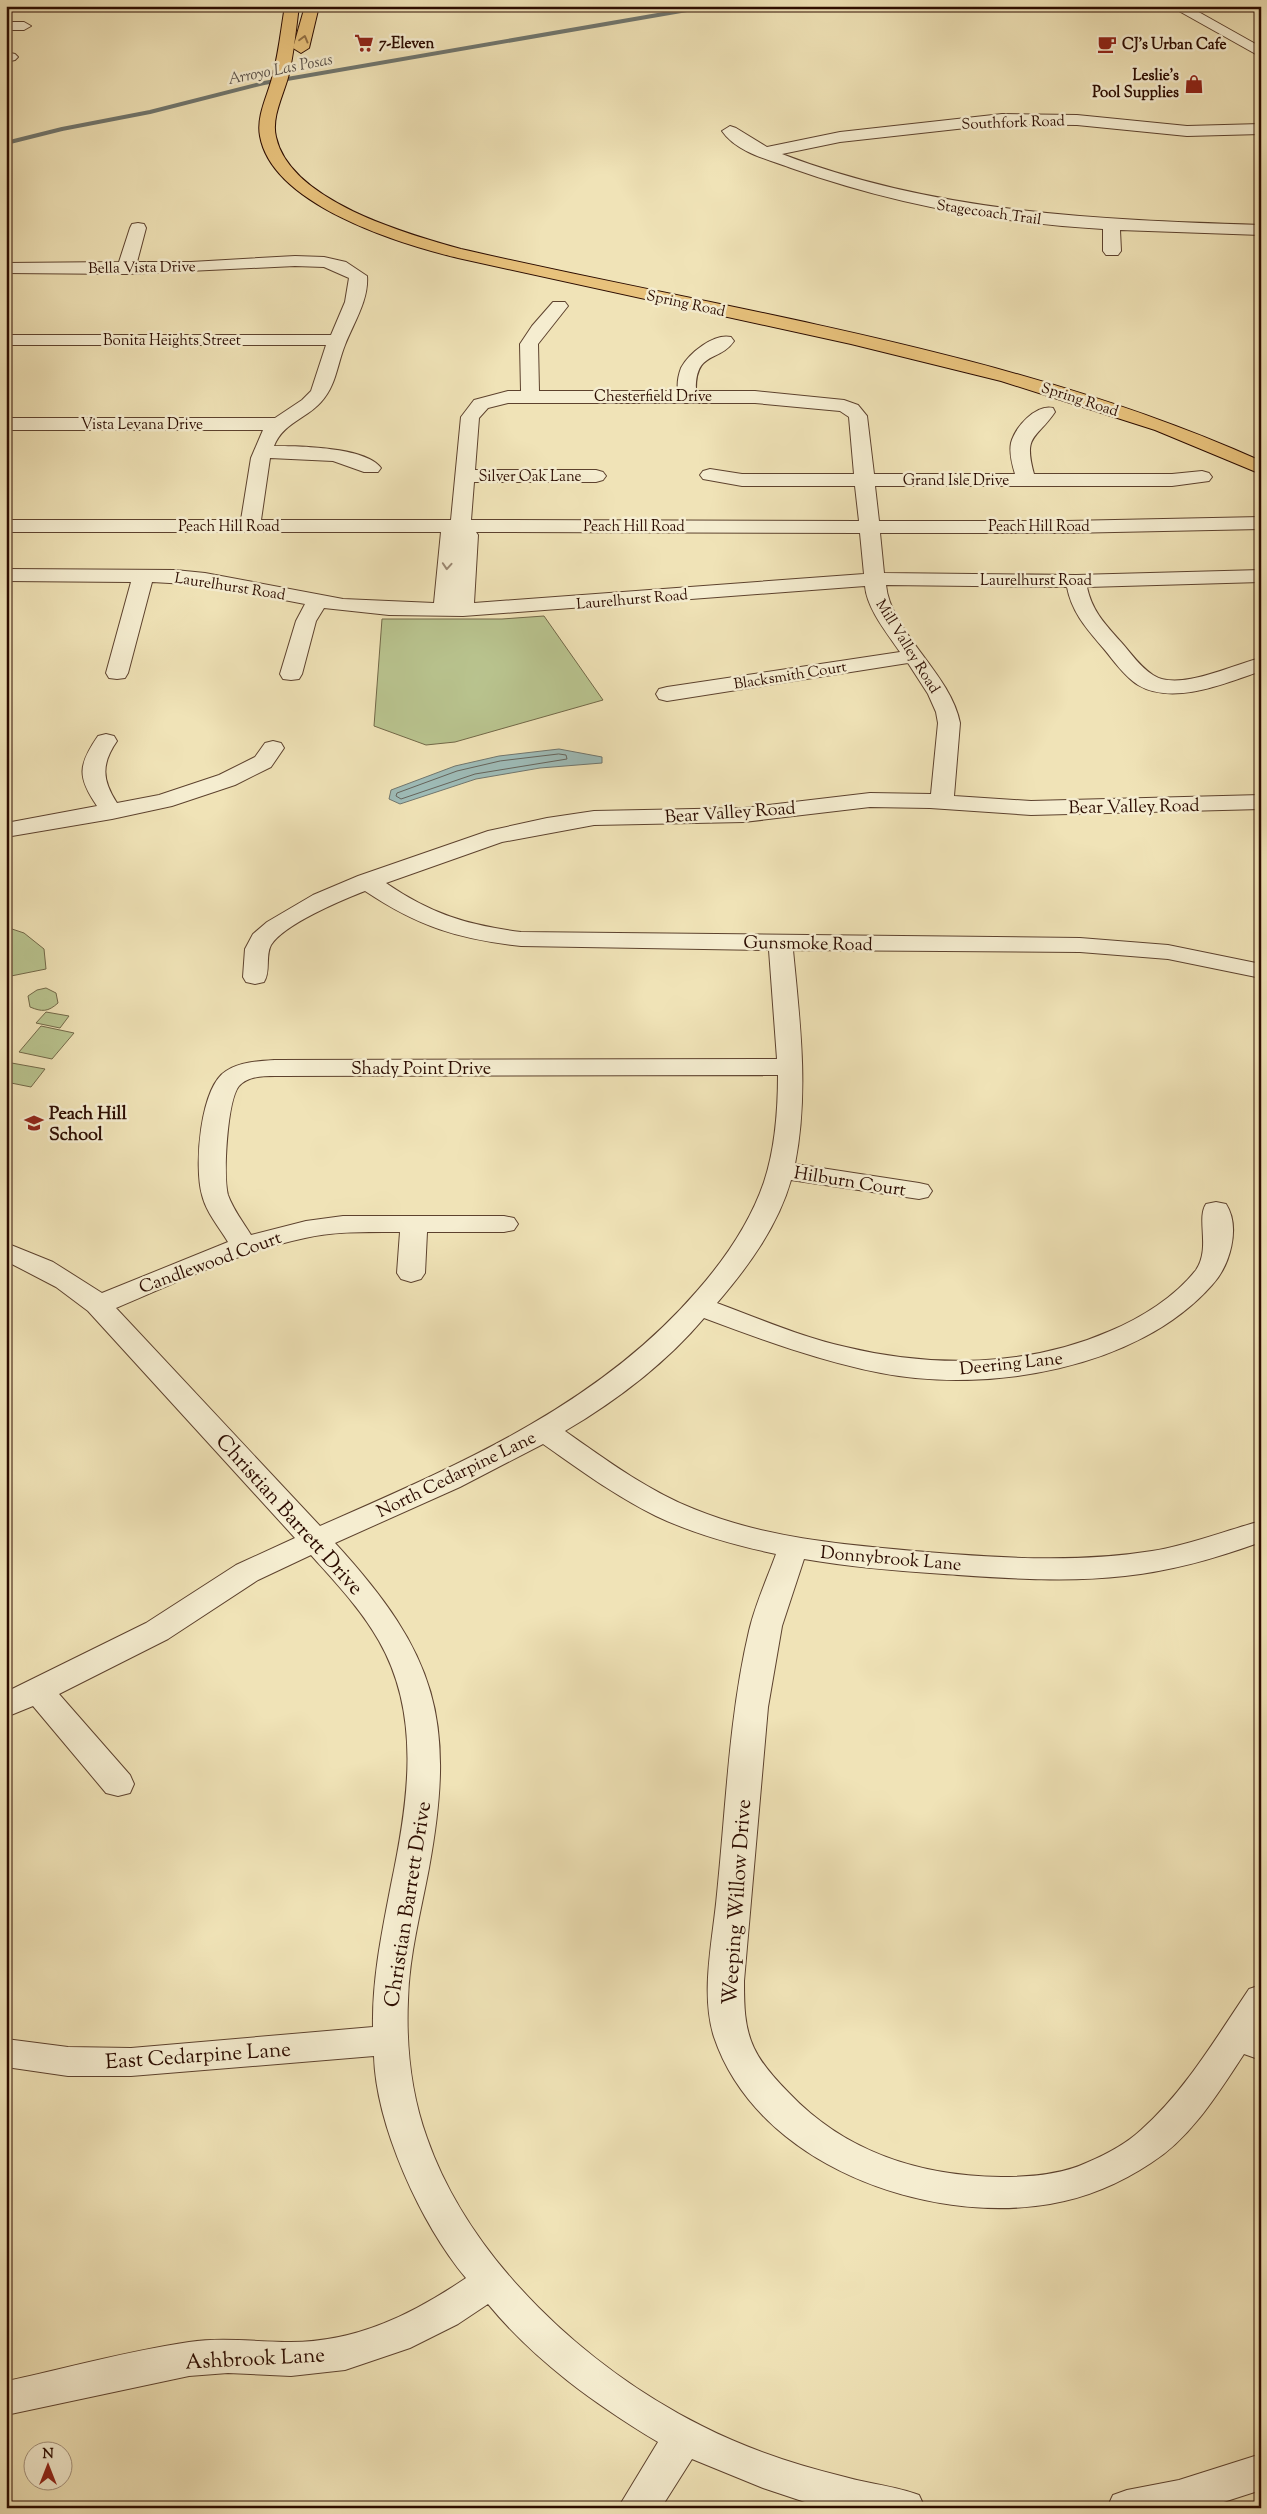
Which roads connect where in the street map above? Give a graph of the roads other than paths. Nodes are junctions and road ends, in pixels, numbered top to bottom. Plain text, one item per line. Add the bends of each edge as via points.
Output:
1 (292, 6) edge
2 (312, 6) edge
3 (1177, 6) edge
4 (1231, 19) dead end
5 (6, 26) edge
6 (24, 26) dead end
7 (1261, 36) edge
8 (1261, 53) edge
9 (286, 72) junction
10 (279, 99) junction
11 (1261, 129) edge
12 (730, 131) dead end
13 (766, 152) junction
14 (1111, 226) junction
15 (138, 228) dead end
16 (1261, 230) edge
17 (1112, 251) dead end
18 (6, 268) edge
19 (126, 269) junction
20 (559, 306) dead end
21 (6, 340) edge
22 (338, 340) junction
23 (725, 341) dead end
24 (530, 396) junction
25 (687, 396) junction
26 (844, 406) joint
27 (1046, 412) dead end
28 (6, 424) edge
29 (278, 424) junction
30 (263, 452) junction
31 (1261, 456) edge
32 (371, 468) dead end
33 (1261, 468) edge
34 (710, 474) dead end
35 (465, 476) junction
36 (596, 476) dead end
37 (1202, 477) dead end
38 (864, 480) junction
39 (1026, 480) junction
40 (1261, 523) edge
41 (6, 526) edge
42 (250, 526) junction
43 (869, 526) junction
44 (460, 527) junction
45 (6, 575) edge
46 (143, 576) junction
47 (1261, 576) edge
48 (875, 579) junction
49 (1076, 580) junction
50 (317, 601) junction
51 (453, 610) junction
52 (914, 656) junction
53 (1261, 664) edge
54 (117, 672) dead end
55 (291, 674) dead end
56 (667, 694) dead end
57 (106, 741) dead end
58 (273, 748) dead end
59 (942, 802) junction
60 (1261, 802) edge
61 (112, 812) junction
62 (6, 830) edge
63 (366, 882) junction
64 (780, 942) junction
65 (1261, 971) edge
66 (255, 977) dead end
67 (790, 1067) junction
68 (780, 1170) junction
69 (919, 1191) dead end
70 (1216, 1210) dead end
71 (414, 1224) junction
72 (504, 1224) dead end
73 (244, 1245) junction
74 (6, 1251) edge
75 (411, 1273) dead end
76 (98, 1305) junction
77 (701, 1307) junction
78 (545, 1431) junction
79 (1261, 1531) edge
80 (315, 1540) junction
81 (793, 1548) junction
82 (38, 1690) junction
83 (6, 1706) edge
84 (118, 1784) dead end
85 (1261, 1999) edge
86 (390, 2040) junction
87 (1249, 2040) edge
88 (6, 2053) edge
89 (490, 2282) junction
90 (7, 2398) edge
91 (684, 2436) junction
92 (1261, 2472) edge
93 (638, 2508) edge
94 (905, 2508) edge
95 (1127, 2508) edge

1 - 9 main road, Spring Road
9 -> 2 main road, Spring Road via 300,51
3 - 8 street
4 - 7 street
5 - 6 street
9 - 10 main road, Spring Road
10 - 31 main road, Spring Road via 278,141 301,177 322,193 351,208 415,234 511,262 984,365 1100,400
10 - 33 main road, Spring Road via 268,127 269,143 276,160 289,175 332,206 405,238 514,267 998,373 1093,402
11 - 13 street, Southfork Road via 1194,131 999,113 840,137
12 - 13 street, Stagecoach Trail
13 - 14 street, Stagecoach Trail via 828,176 915,200 1007,216
14 - 16 street, Stagecoach Trail
14 - 17 street
15 - 19 street
18 - 19 street, Bella Vista Drive
19 - 22 street, Bella Vista Drive via 278,260 324,262 347,269 358,276 359,284
20 - 24 street via 529,344
21 - 22 street, Bonita Heights Street
22 - 29 street via 323,387 316,397
23 - 25 street via 701,355 690,366
24 - 25 street, Chesterfield Drive
24 - 35 street, Chesterfield Drive via 492,399 476,407 470,417
25 - 26 street, Chesterfield Drive via 755,397
26 - 38 street, Mill Valley Road via 858,416
27 - 39 street via 1021,438
28 - 29 street, Vista Levana Drive
29 - 30 street via 266,441
30 - 32 street via 334,456
30 - 42 street
34 - 38 street, Grand Isle Drive via 742,480
35 - 36 street, Silver Oak Lane
35 - 44 street
37 - 39 street, Grand Isle Drive
38 - 39 street, Grand Isle Drive
38 - 43 street, Mill Valley Road
40 - 43 street, Peach Hill Road via 1066,527
41 - 42 street, Peach Hill Road
42 - 44 street, Peach Hill Road
43 - 44 street, Peach Hill Road
43 - 48 street, Mill Valley Road
44 - 51 street via 468,535
45 - 46 street, Laurelhurst Road
46 - 50 street, Laurelhurst Road via 204,579
46 - 54 street
47 - 49 street, Laurelhurst Road
48 - 49 street, Laurelhurst Road
48 - 51 street, Laurelhurst Road
48 - 52 street, Mill Valley Road via 878,601
49 - 53 street via 1083,611 1139,675 1152,683 1191,684
50 - 51 street, Laurelhurst Road via 373,608
50 - 55 street via 306,621
52 - 56 street, Blacksmith Court
52 - 59 street, Mill Valley Road via 948,712
57 - 61 street via 96,753 92,778
58 - 61 street via 263,762 227,780
59 - 60 street, Bear Valley Road via 1031,808
59 - 63 street, Bear Valley Road via 852,801 744,815 570,821 496,836
61 - 62 street
63 - 64 street, Gunsmoke Road via 418,914 483,934 549,940
63 - 66 street, Bear Valley Road via 321,900 276,926 262,939 257,949
64 - 65 street, Gunsmoke Road via 1112,946 1168,952
64 - 67 street, North Cedarpine Lane
67 - 68 street, North Cedarpine Lane via 788,1128
67 - 73 street, Shady Point Drive via 250,1070 226,1085 222,1096 212,1177 216,1198
68 - 69 street, Hilburn Court
68 - 77 street, North Cedarpine Lane via 754,1232
70 - 77 street, Deering Lane via 1220,1234 1218,1255 1206,1275 1185,1296 1162,1315 1116,1341 1044,1362 951,1370 882,1364 797,1342
71 - 72 street, Candlewood Court
71 - 73 street, Candlewood Court via 343,1224 306,1229
71 - 75 street
73 - 76 street, Candlewood Court
74 - 76 street, Christian Barrett Drive via 47,1268 78,1287
76 - 80 street, Christian Barrett Drive
77 - 78 street, North Cedarpine Lane via 658,1350 607,1391
78 - 80 street, North Cedarpine Lane via 480,1466
78 - 81 street, Donnybrook Lane via 650,1500 734,1534
79 - 81 street, Donnybrook Lane via 1160,1560 1094,1568 974,1566
80 - 82 street, North Cedarpine Lane via 254,1568 192,1611 148,1636
80 - 86 street, Christian Barrett Drive via 379,1616 400,1650 415,1689 424,1742 424,1788 394,1964
81 - 87 street, Weeping Willow Drive via 766,1626 758,1662 726,1997 733,2041 754,2078 780,2110 800,2129 845,2158 904,2180 956,2191 1012,2193 1052,2190 1101,2173 1153,2142
82 - 83 street, North Cedarpine Lane
82 - 84 street
85 - 87 street, Weeping Willow Drive
86 - 88 street, East Cedarpine Lane via 101,2063 27,2058
86 - 89 street, Christian Barrett Drive via 393,2077 407,2135 421,2170 442,2214
89 - 90 street, Ashbrook Lane via 422,2326 374,2346 319,2358 220,2356 189,2360
89 - 91 street, Christian Barrett Drive via 550,2345 629,2403
91 - 93 street
91 - 94 street, Christian Barrett Drive via 820,2490 864,2502
92 - 95 street via 1179,2498

